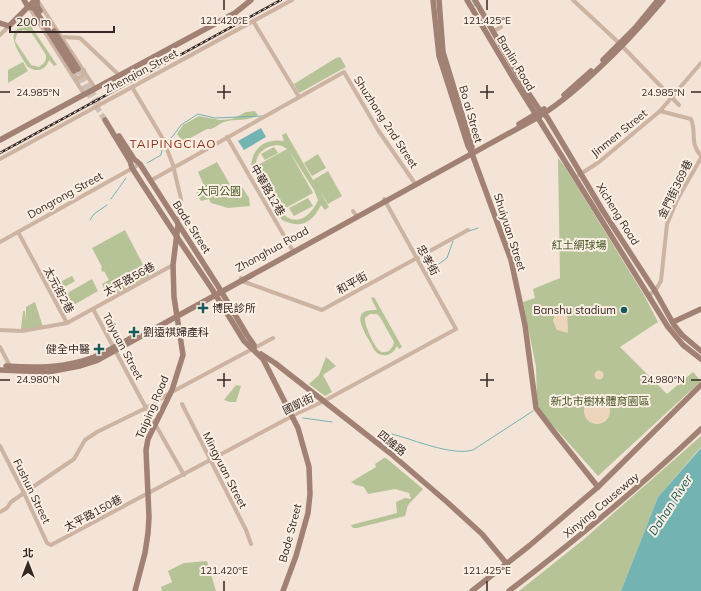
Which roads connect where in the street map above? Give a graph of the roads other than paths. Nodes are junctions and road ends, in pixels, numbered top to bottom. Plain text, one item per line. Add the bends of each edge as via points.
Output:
1 (24, 0) edge
2 (251, 0) edge
3 (292, 0) edge
4 (433, 0) edge
5 (439, 0) edge
6 (467, 0) edge
7 (475, 0) edge
8 (573, 0) edge
9 (658, 0) edge
10 (663, 0) edge
11 (35, 4) edge
12 (253, 21) junction
13 (0, 23) edge
14 (8, 26) junction
15 (501, 27) dead end
16 (494, 31) junction
17 (0, 35) edge
18 (62, 37) junction
19 (621, 45) junction
20 (701, 63) edge
21 (79, 70) junction
22 (119, 75) junction
23 (74, 77) junction
24 (132, 87) junction
25 (95, 88) junction
26 (84, 94) junction
27 (299, 97) junction
28 (672, 97) junction
29 (679, 105) dead end
30 (660, 111) junction
31 (540, 114) junction
32 (106, 119) tunnel mouth
33 (227, 137) junction
34 (0, 140) edge
35 (471, 152) junction
36 (701, 157) edge
37 (0, 159) edge
38 (132, 160) junction
39 (140, 164) junction
40 (132, 168) junction
41 (173, 168) junction
42 (581, 174) junction
43 (575, 177) junction
44 (150, 181) junction
45 (415, 183) junction
46 (385, 200) junction
47 (178, 225) junction
48 (468, 230) dead end
49 (18, 232) junction
50 (177, 238) junction
51 (0, 242) edge
52 (293, 251) junction
53 (417, 258) junction
54 (173, 265) junction
55 (242, 279) junction
56 (655, 291) junction
57 (218, 292) junction
58 (648, 295) junction
59 (93, 309) junction
60 (701, 309) edge
61 (176, 315) junction
62 (67, 323) junction
63 (673, 323) junction
64 (456, 329) joint
65 (0, 330) edge
66 (273, 338) dead end
67 (0, 347) edge
68 (114, 349) junction
69 (254, 349) junction
70 (701, 351) edge
71 (701, 359) edge
72 (0, 366) edge
73 (11, 368) junction
74 (0, 370) edge
75 (701, 385) edge
76 (170, 393) junction
77 (324, 401) junction
78 (182, 404) dead end
79 (146, 408) junction
80 (293, 416) junction
81 (155, 424) junction
82 (701, 429) edge
83 (0, 446) edge
84 (210, 460) junction
85 (184, 475) junction
86 (598, 487) junction
87 (24, 493) junction
88 (148, 494) junction
89 (0, 512) edge
90 (47, 543) joint
91 (251, 544) dead end
92 (507, 564) junction
93 (135, 591) edge
94 (283, 591) edge
95 (472, 591) edge
96 (509, 591) edge

1 - 11 street
2 - 22 street via 235,13
3 - 12 street, Zhenqian Street
4 - 35 street, Bo ai Street via 439,56
5 - 35 street, Bo ai Street via 443,52 472,147
6 - 31 street, Banlin Road
7 - 16 street, Banlin Road
8 - 19 street
9 - 19 street
10 - 19 street
11 - 14 street
11 - 18 street
11 - 21 street
11 - 23 street
12 - 24 street, Zhenqian Street
12 - 27 street
13 - 14 street
14 - 17 street
15 - 16 street
16 - 31 street, Banlin Road
18 - 21 street
18 - 22 street via 80,38
19 - 28 street
19 - 31 street, Zhonghua Road
20 - 28 street, Jinmen Street
21 - 23 street via 82,76
21 - 25 street
22 - 25 street
23 - 26 street
24 - 37 street, Zhenqian Street
24 - 41 street, Taiping Road via 164,141
25 - 26 street
26 - 34 street
27 - 33 street
27 - 45 street, Shuzhong 2nd Street via 344,72 378,130
28 - 29 street
28 - 30 street, Jinmen Street
30 - 36 street, 金門街369巷 via 691,119 694,125 695,149
30 - 42 street, Jinmen Street
31 - 35 street, Zhonghua Road
31 - 42 street, Xicheng Road
31 - 43 street, Xicheng Road
32 - 38 street, Bade Street
33 - 41 street
33 - 52 street, 中華路12巷
35 - 45 street, Zhonghua Road
35 - 86 street, Shuiyuan Street via 511,260 525,325 536,408
36 - 56 street, 金門街369巷 via 667,224 661,281
38 - 39 street, Bade Street
38 - 40 street, Bade Street
39 - 40 street, Dongrong Street
39 - 44 street, Bade Street
40 - 49 street, Dongrong Street
40 - 50 street, Bade Street
41 - 44 street
41 - 47 street, Taiping Road via 181,199
42 - 43 street, Jinmen Street
42 - 56 street, Xicheng Road
43 - 58 street, Xicheng Road
44 - 47 street, Bade Street
45 - 46 street, Zhonghua Road
46 - 52 street, Zhonghua Road via 355,214
46 - 53 street, 忠孝街
47 - 50 street, Taiping Road
47 - 57 street, Bade Street
48 - 53 street, 和平街
49 - 51 street, Dongrong Street
49 - 62 street, 太元街2巷
50 - 54 street, Taiping Road
50 - 57 street, Bade Street
52 - 55 street, Zhonghua Road
53 - 55 street, 和平街 via 322,310
53 - 64 street, 忠孝街
54 - 59 street, 太平路56巷
54 - 61 street, Taiping Road
55 - 57 street, Zhonghua Road
56 - 58 street
56 - 63 street, Xicheng Road
57 - 61 street, Zhonghua Road
57 - 69 street, Bade Street via 254,345
58 - 71 street, Xicheng Road via 668,327 683,345
59 - 62 street, 太元街2巷
59 - 68 street, Taiyuan Street
60 - 63 street
61 - 68 street, Zhonghua Road
61 - 76 street, Taiping Road via 182,355
62 - 65 street via 22,331
63 - 70 street, Xicheng Road
64 - 77 street, 國凱街
66 - 69 street
67 - 73 street
68 - 73 street, Zhonghua Road via 96,361 76,367 48,372
68 - 79 street, Taiyuan Street
69 - 76 street
69 - 77 street, 四維路 via 275,362
69 - 80 street, Bade Street via 263,359
72 - 73 street, Zhonghua Road
73 - 74 street, Zhonghua Road
75 - 86 street
76 - 79 street
76 - 81 street, Taiping Road
77 - 80 street, 國凱街
77 - 92 street, 四維路 via 466,518
78 - 84 street, Mingyuan Street
79 - 81 street, Taiyuan Street
79 - 87 street via 97,432 86,440 74,460
80 - 84 street, 國凱街
80 - 94 street, Bade Street via 308,462 310,494 308,513
81 - 85 street, Taiyuan Street
81 - 88 street, Taiping Road via 146,450
82 - 96 street, Xinying Causeway via 565,549
83 - 87 street, Fushun Street
84 - 85 street, 國凱街
84 - 91 street, Mingyuan Street
85 - 88 street, 國凱街
86 - 92 street
87 - 89 street
87 - 90 street, Fushun Street
88 - 90 street, 太平路150巷 via 55,543
88 - 93 street, Taiping Road via 148,533
92 - 95 street

